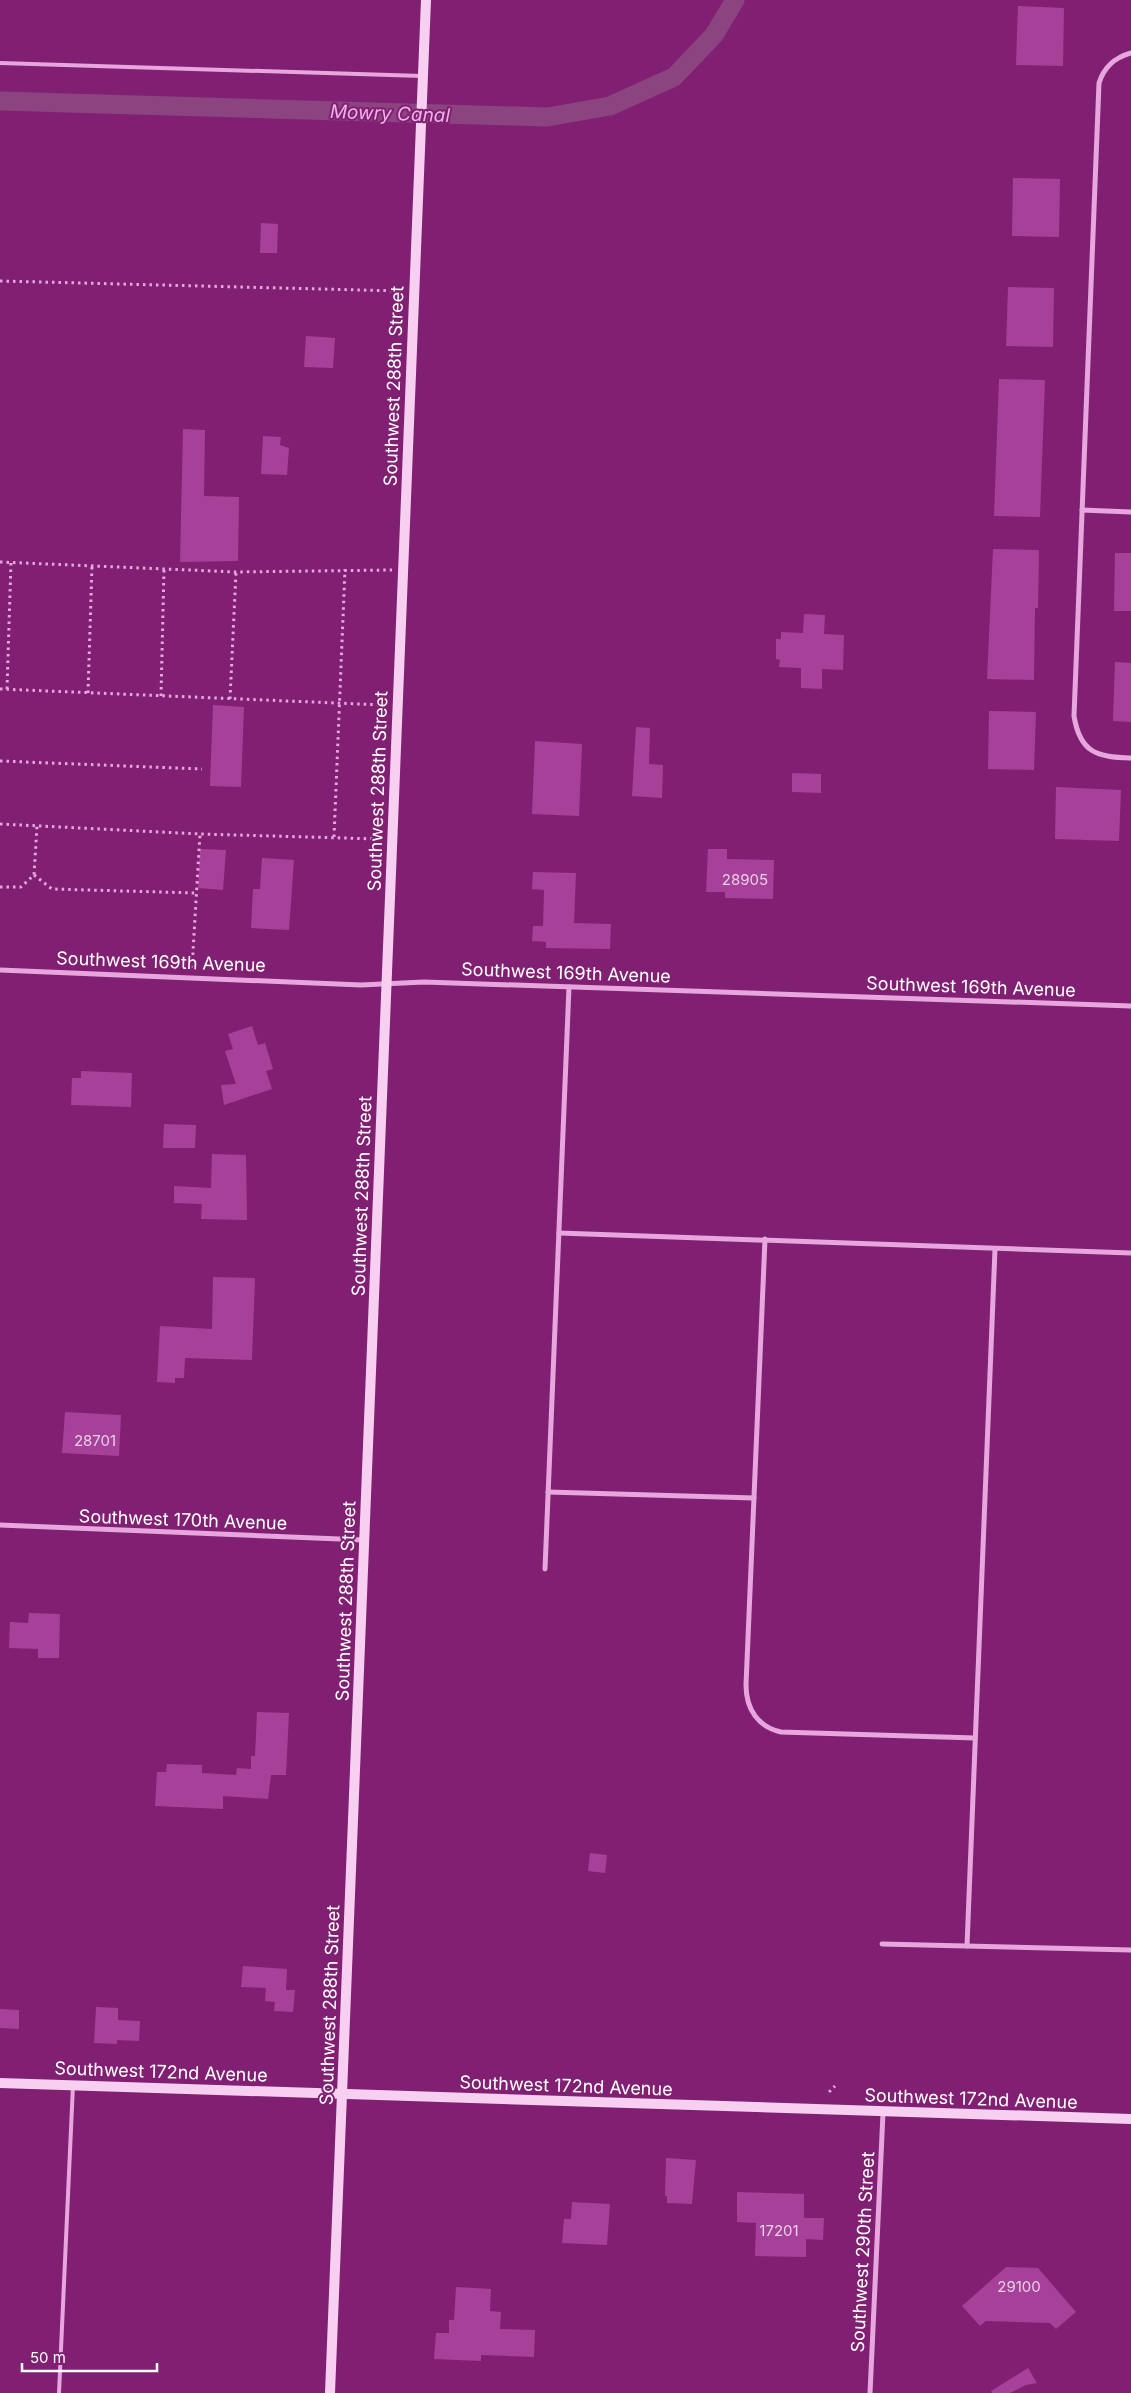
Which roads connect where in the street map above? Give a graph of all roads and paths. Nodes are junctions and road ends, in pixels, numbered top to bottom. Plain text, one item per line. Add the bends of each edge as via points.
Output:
1 (426, 0) edge
2 (1131, 53) edge
3 (0, 63) edge
4 (424, 76) junction
5 (0, 281) edge
6 (414, 291) junction
7 (1082, 510) junction
8 (1131, 512) edge
9 (0, 562) edge
10 (11, 562) junction
11 (92, 566) junction
12 (164, 569) junction
13 (345, 569) junction
14 (403, 570) junction
15 (236, 572) junction
16 (0, 689) edge
17 (6, 689) junction
18 (88, 693) junction
19 (161, 696) junction
20 (230, 699) junction
21 (340, 704) junction
22 (397, 706) junction
23 (1131, 758) edge
24 (0, 760) edge
25 (202, 769) dead end
26 (0, 824) edge
27 (36, 826) junction
28 (200, 834) junction
29 (334, 838) junction
30 (392, 839) junction
31 (34, 875) junction
32 (0, 887) edge
33 (196, 893) junction
34 (0, 970) edge
35 (191, 976) junction
36 (386, 984) junction
37 (569, 987) junction
38 (1131, 1006) edge
39 (559, 1233) junction
40 (765, 1239) junction
41 (995, 1249) junction
42 (1131, 1253) edge
43 (548, 1492) junction
44 (754, 1498) junction
45 (0, 1525) edge
46 (364, 1540) junction
47 (545, 1568) dead end
48 (975, 1738) junction
49 (882, 1944) dead end
50 (967, 1946) junction
51 (1131, 1950) edge
52 (0, 2083) edge
53 (73, 2085) junction
54 (835, 2086) dead end
55 (830, 2092) dead end
56 (343, 2096) junction
57 (883, 2113) junction
58 (1131, 2119) edge
59 (59, 2393) edge
60 (330, 2393) edge
61 (870, 2393) edge

1 - 4 street, Southwest 288th Street
2 - 7 street via 1112,61 1099,83
3 - 4 lane
4 - 6 street, Southwest 288th Street
5 - 6 path
6 - 14 street, Southwest 288th Street
7 - 8 street
7 - 23 street via 1076,732 1093,752 1106,757
9 - 10 path
10 - 11 path
10 - 17 path
11 - 12 path
11 - 18 path
12 - 15 path
12 - 19 path
13 - 14 path
13 - 15 path
13 - 21 path
14 - 22 street, Southwest 288th Street
15 - 20 path
16 - 17 path
17 - 18 path
18 - 19 path
19 - 20 path
20 - 21 path
21 - 22 path
21 - 29 path
22 - 30 street, Southwest 288th Street
24 - 25 path
26 - 27 path
27 - 28 path
27 - 31 path
28 - 29 path
28 - 33 path
29 - 30 path
30 - 36 street, Southwest 288th Street
31 - 32 path via 21,887
31 - 33 path via 52,889
33 - 35 path
34 - 35 street, Southwest 169th Avenue
35 - 36 street, Southwest 169th Avenue
36 - 37 street, Southwest 169th Avenue via 424,982
36 - 46 street, Southwest 288th Street
37 - 38 street, Southwest 169th Avenue
37 - 39 street
39 - 40 street
39 - 43 street
40 - 41 street
40 - 44 street
41 - 42 street
41 - 48 street
43 - 44 street
43 - 47 street
44 - 48 street via 746,1692 756,1718 771,1729 786,1733
45 - 46 street, Southwest 170th Avenue
46 - 56 street, Southwest 288th Street
48 - 50 street
49 - 50 street
50 - 51 street
52 - 53 street, Southwest 172nd Avenue
53 - 56 street, Southwest 172nd Avenue
53 - 59 lane
54 - 55 path
56 - 57 street, Southwest 172nd Avenue
56 - 60 street, Southwest 288th Street
57 - 58 street, Southwest 172nd Avenue
57 - 61 street, Southwest 290th Street

